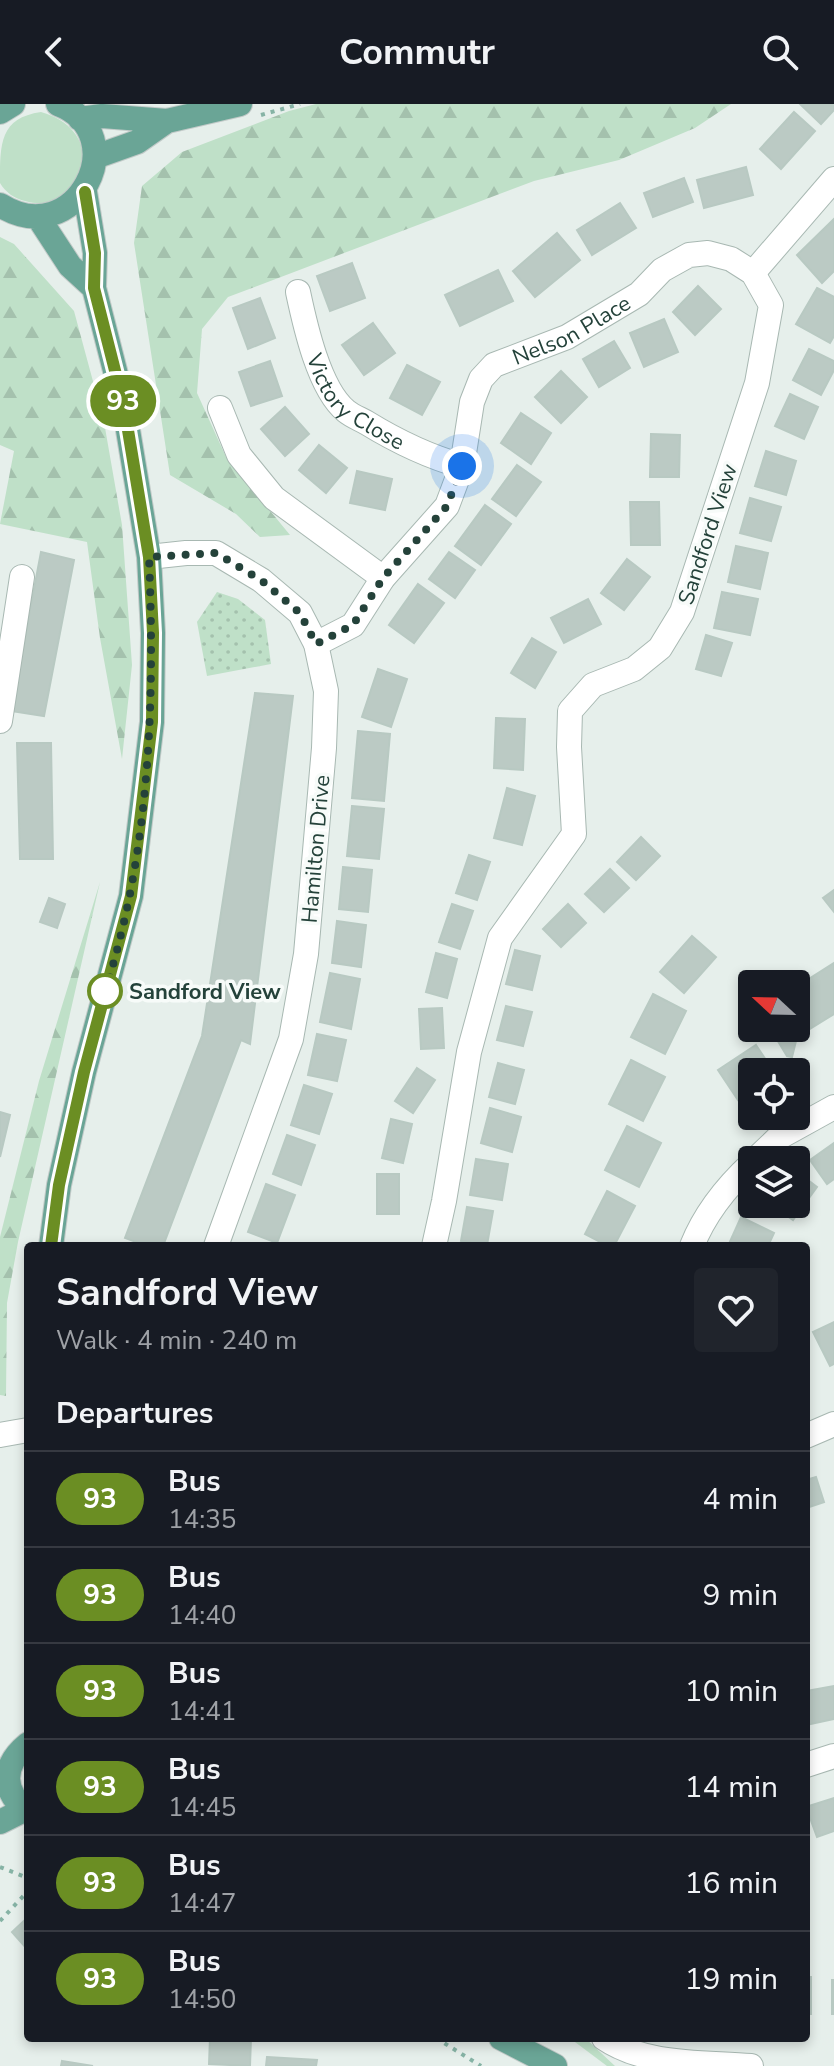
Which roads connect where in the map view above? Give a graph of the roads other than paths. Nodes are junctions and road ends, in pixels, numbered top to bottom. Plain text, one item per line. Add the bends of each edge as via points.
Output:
1 (12, 104) edge
2 (58, 104) edge
3 (240, 104) edge
4 (0, 112) edge
5 (80, 119) junction
6 (167, 121) junction
7 (95, 157) junction
8 (834, 179) edge
9 (85, 192) junction
10 (0, 205) edge
11 (38, 217) junction
12 (753, 273) junction
13 (94, 288) junction
14 (298, 292) dead end
15 (220, 408) dead end
16 (462, 466) junction
17 (149, 557) junction
18 (22, 577) dead end
19 (383, 578) junction
20 (316, 644) junction
21 (0, 721) edge
22 (834, 1107) edge
23 (769, 1146) edge
24 (738, 1175) edge
25 (52, 1242) edge
26 (217, 1242) edge
27 (435, 1242) edge
28 (694, 1242) edge
29 (834, 1424) edge
30 (24, 1431) edge
31 (810, 1434) edge
32 (0, 1435) edge
33 (24, 1746) edge
34 (4, 1773) edge
35 (24, 1808) edge
36 (24, 1812) edge
37 (0, 1822) edge
38 (509, 2042) edge
39 (609, 2042) edge
40 (555, 2066) edge
41 (751, 2066) edge

1 - 4 main road
2 - 5 main road
3 - 6 main road
5 - 6 main road
5 - 7 main road
6 - 7 main road via 137,142
7 - 9 main road
8 - 12 street
9 - 11 main road via 64,210
9 - 13 main road via 95,253
10 - 11 main road
11 - 13 main road via 70,266
12 - 16 street, Nelson Place via 731,259 689,255 662,270 639,294 567,337 494,365 481,379 472,402
12 - 27 street, Sandford View via 771,305 757,383 682,612 660,648 634,669 593,685 570,711 574,834 500,938 469,1052
13 - 17 main road via 124,406
14 - 16 street, Victory Close via 309,342 344,410 429,457
15 - 19 street via 239,455 274,498
16 - 19 street, Nelson Place via 447,506
17 - 20 street, Hamilton Drive via 216,553 261,580 300,613
17 - 25 main road via 152,722 131,896 84,1072
18 - 21 street
19 - 20 street, Nelson Place via 353,625
20 - 26 street, Hamilton Drive via 326,705 306,954 291,1039
22 - 23 street
24 - 28 street via 702,1222
29 - 31 street
30 - 32 street
33 - 34 main road
34 - 35 main road
36 - 37 main road
38 - 40 main road
39 - 41 street via 645,2059

